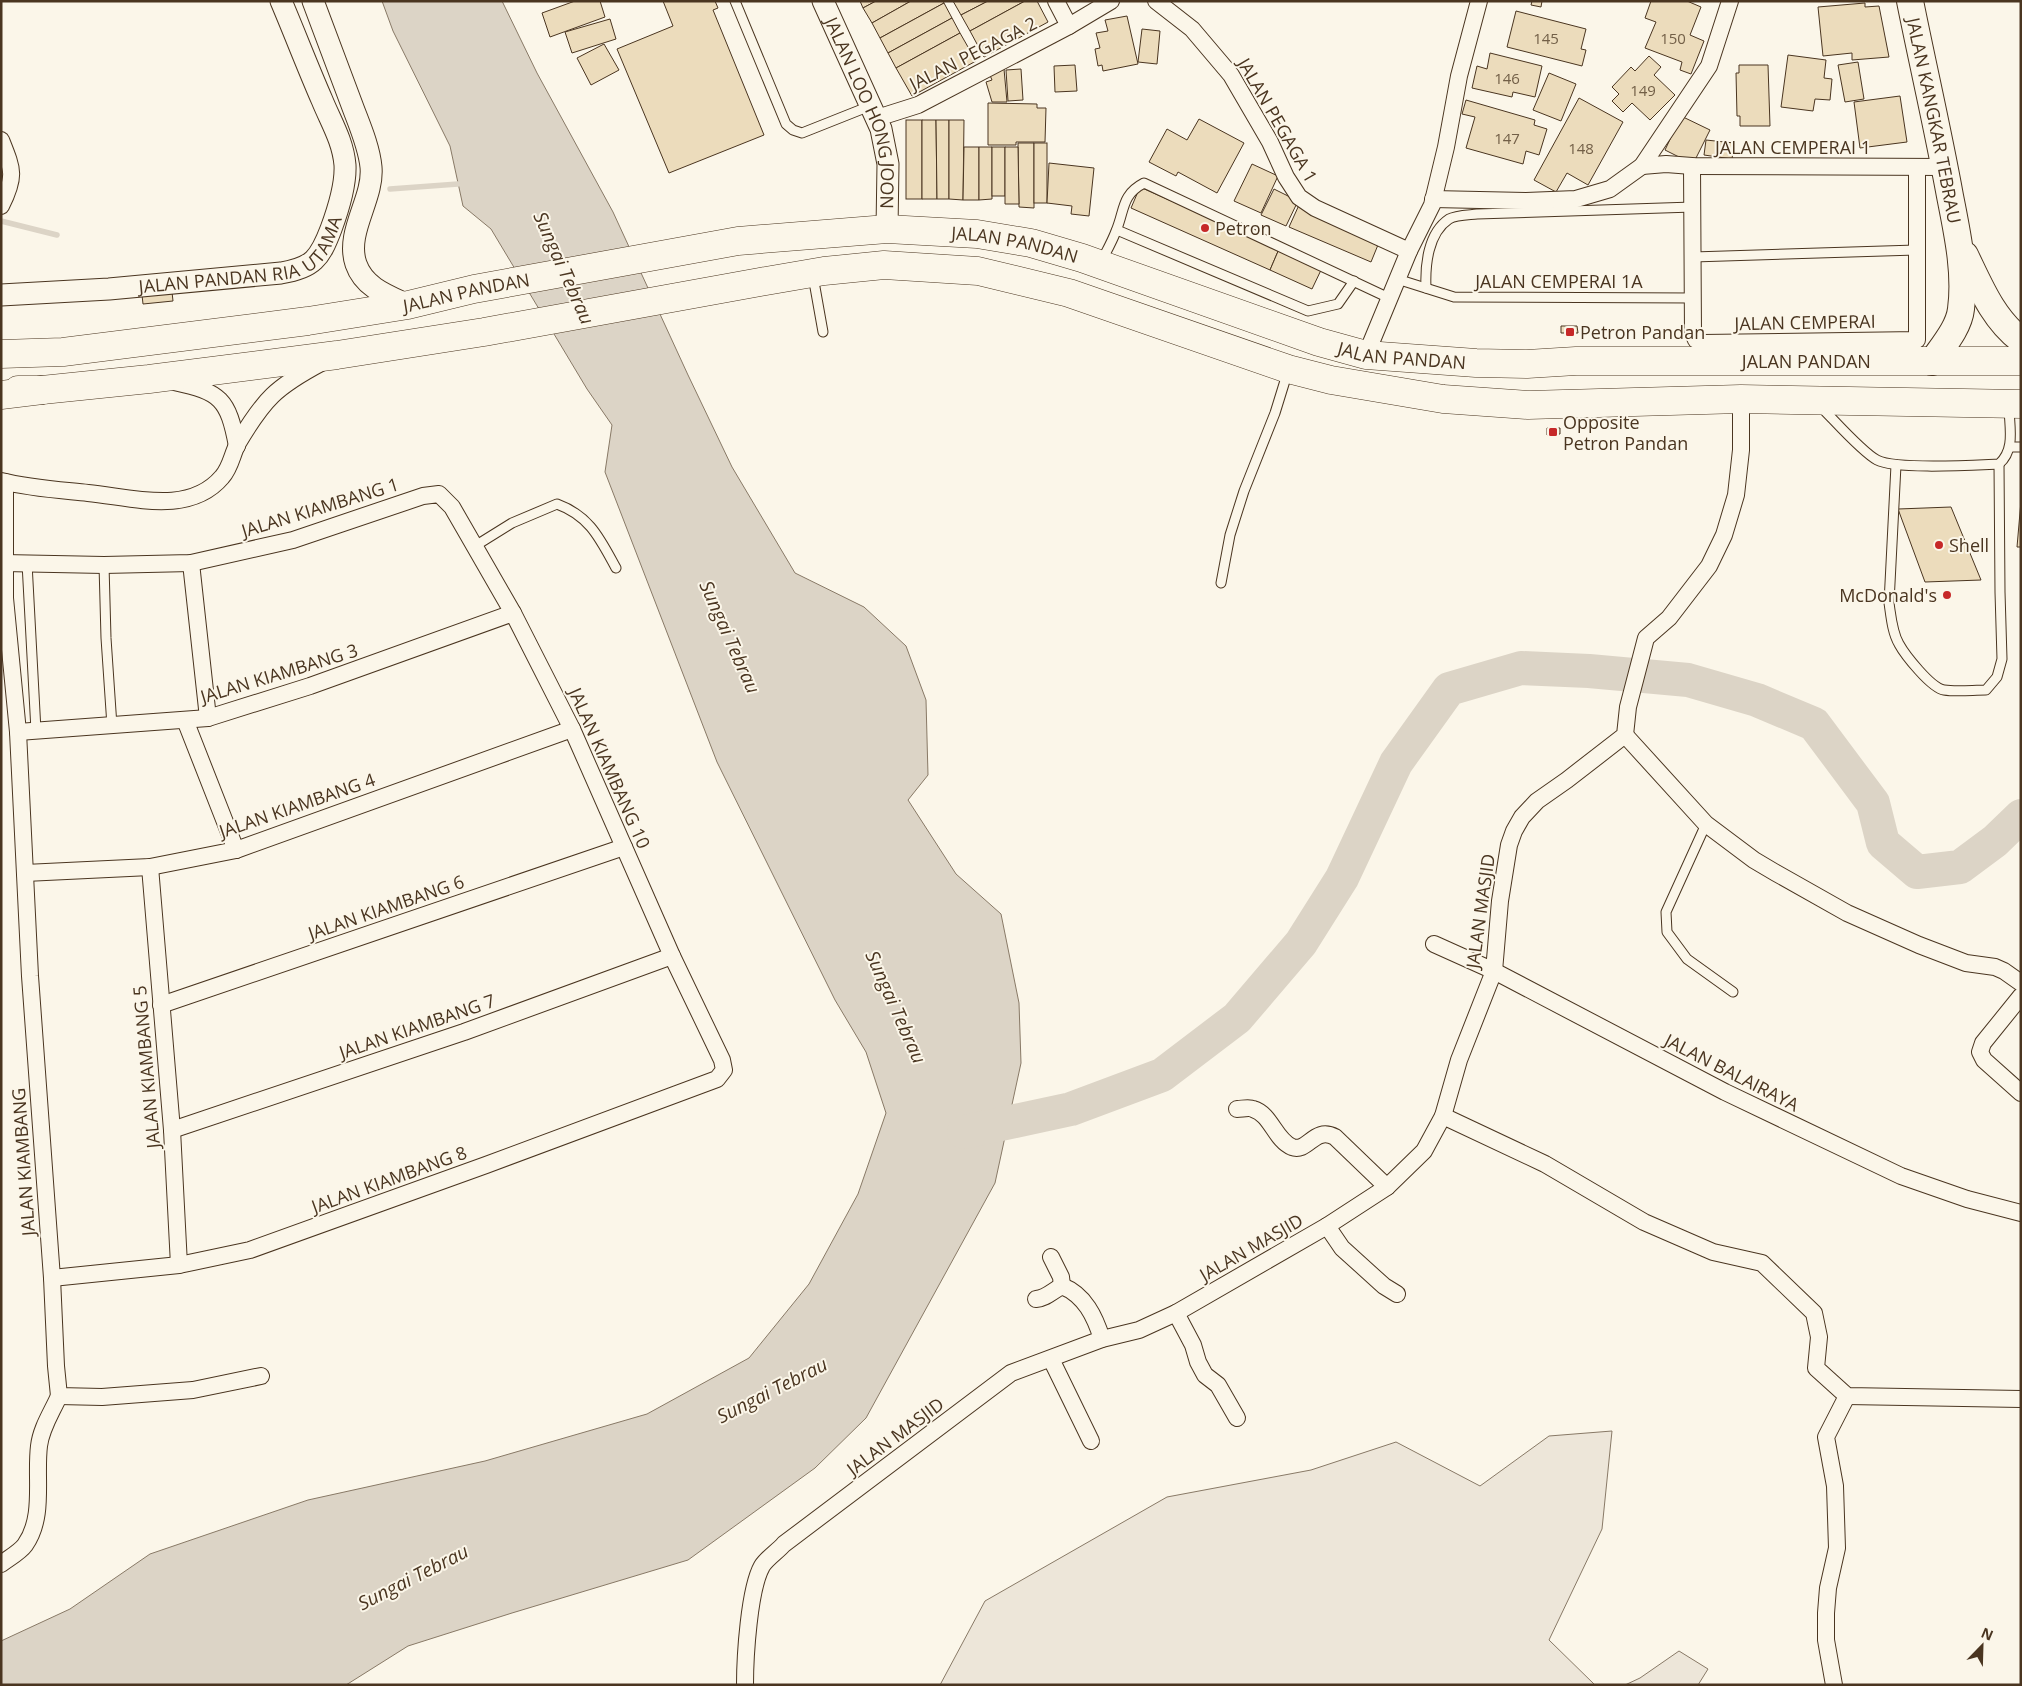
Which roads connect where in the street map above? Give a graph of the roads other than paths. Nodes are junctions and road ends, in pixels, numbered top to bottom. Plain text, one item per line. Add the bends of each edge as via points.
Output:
1 (281, 1) edge
2 (313, 1) edge
3 (735, 1) edge
4 (822, 1) edge
5 (1056, 1) edge
6 (1112, 1) edge
7 (1156, 1) edge
8 (1479, 1) edge
9 (1730, 1) edge
10 (1910, 1) edge
11 (1070, 26) junction
12 (336, 62) junction
13 (310, 71) junction
14 (874, 111) junction
15 (1, 140) edge
16 (1642, 166) junction
17 (1692, 166) junction
18 (1945, 167) junction
19 (1917, 168) junction
20 (1433, 199) junction
21 (3, 203) edge
22 (1693, 207) junction
23 (887, 228) junction
24 (1117, 230) junction
25 (1959, 241) junction
26 (1916, 250) junction
27 (1409, 251) junction
28 (1693, 257) junction
29 (1100, 264) junction
30 (813, 273) junction
31 (1397, 278) junction
32 (1354, 281) junction
33 (1426, 288) junction
34 (1, 295) edge
35 (1389, 298) junction
36 (1693, 298) junction
37 (408, 305) junction
38 (823, 332) dead end
39 (2021, 340) edge
40 (1, 354) edge
41 (337, 355) junction
42 (1366, 355) junction
43 (2021, 361) edge
44 (1932, 362) junction
45 (1288, 368) junction
46 (149, 379) junction
47 (1, 390) edge
48 (42, 390) junction
49 (1, 395) edge
50 (1741, 399) junction
51 (1814, 400) junction
52 (2015, 404) edge
53 (237, 446) junction
54 (2010, 447) junction
55 (2021, 447) edge
56 (1999, 464) junction
57 (1896, 465) junction
58 (3, 481) edge
59 (439, 494) joint
60 (475, 546) junction
61 (4, 563) junction
62 (27, 563) junction
63 (191, 563) junction
64 (104, 565) junction
65 (616, 568) dead end
66 (1221, 583) dead end
67 (513, 612) junction
68 (208, 718) junction
69 (185, 720) junction
70 (112, 726) junction
71 (572, 729) junction
72 (36, 731) junction
73 (18, 732) junction
74 (1625, 736) junction
75 (1706, 824) junction
76 (624, 847) junction
77 (236, 850) junction
78 (150, 867) junction
79 (25, 874) junction
80 (1434, 944) dead end
81 (672, 956) junction
82 (1494, 971) junction
83 (2021, 983) edge
84 (1733, 992) dead end
85 (2021, 996) edge
86 (161, 1005) junction
87 (724, 1070) joint
88 (2021, 1094) edge
89 (1237, 1109) dead end
90 (1443, 1116) junction
91 (172, 1130) junction
92 (1387, 1187) junction
93 (2021, 1213) edge
94 (1327, 1226) junction
95 (1051, 1257) dead end
96 (179, 1265) junction
97 (52, 1278) junction
98 (1062, 1286) junction
99 (1397, 1294) dead end
100 (1036, 1299) dead end
101 (1176, 1313) junction
102 (1102, 1339) junction
103 (1050, 1359) junction
104 (261, 1376) dead end
105 (59, 1396) junction
106 (1847, 1396) junction
107 (2021, 1399) edge
108 (1237, 1418) dead end
109 (1091, 1441) dead end
110 (1, 1564) edge
111 (745, 1685) edge
112 (1834, 1685) edge

1 - 13 street, JALAN PANDAN RIA UTAMA
2 - 12 street, JALAN PANDAN RIA UTAMA
3 - 14 lane via 786,124 793,130 802,133
4 - 14 street, JALAN LOO HONG JOON
5 - 11 street
6 - 11 street, JALAN PEGAGA 2
7 - 27 street, JALAN PEGAGA 1 via 1192,29 1231,74 1299,197 1315,208
8 - 20 street via 1459,76
9 - 16 street via 1709,66
10 - 18 main road, JALAN KANGKAR TEBRAU
11 - 14 street, JALAN PEGAGA 2 via 918,105
12 - 13 street
12 - 37 street, JALAN PANDAN RIA UTAMA via 371,165 369,191 353,247 356,263 364,280 379,292
13 - 34 street, JALAN PANDAN RIA UTAMA via 342,148 345,167 334,221 315,261 297,270 109,289
14 - 23 street, JALAN LOO HONG JOON via 888,164
15 - 21 street via 12,172 12,181
16 - 17 street, JALAN CEMPERAI 1
16 - 20 street via 1610,189 1576,199
17 - 19 street, JALAN CEMPERAI 1
17 - 22 street, JALAN CEMPERAI
18 - 19 street, JALAN CEMPERAI 1
18 - 25 main road, JALAN KANGKAR TEBRAU
19 - 26 street, JALAN CEMPERAI
20 - 27 street
22 - 28 street, JALAN CEMPERAI
22 - 33 lane via 1477,214 1450,218 1441,227 1429,252 1425,269
23 - 29 highway, JALAN PANDAN via 978,234 1031,244
23 - 37 highway, JALAN PANDAN via 759,239 671,253
24 - 29 lane
24 - 32 lane via 1308,311 1338,304
24 - 32 lane via 1123,204 1133,188 1144,183
25 - 39 main road, JALAN KANGKAR TEBRAU via 1985,299
25 - 44 main road, JALAN KANGKAR TEBRAU via 1961,311 1955,327
26 - 28 lane
26 - 36 street, JALAN CEMPERAI via 1917,340 1703,343 1696,340 1693,333
27 - 31 street
28 - 36 street, JALAN CEMPERAI
29 - 42 highway, JALAN PANDAN via 1319,342
30 - 38 lane
30 - 41 highway, JALAN PANDAN
30 - 45 highway, JALAN PANDAN via 884,265 978,271 1068,294
31 - 33 lane, JALAN CEMPERAI 1A
31 - 35 street
32 - 35 lane
33 - 36 lane, JALAN CEMPERAI 1A via 1454,297
35 - 42 street
37 - 40 highway, JALAN PANDAN via 308,321 73,350
41 - 46 highway, JALAN PANDAN
41 - 53 street via 290,379 269,397
42 - 44 highway, JALAN PANDAN via 1527,364 1576,361
43 - 44 highway, JALAN PANDAN
45 - 50 highway, JALAN PANDAN via 1331,380 1410,394 1528,405
45 - 66 lane via 1275,413 1244,490 1230,535
46 - 48 highway, JALAN PANDAN
46 - 53 street via 186,384 217,397 230,415
47 - 48 highway, JALAN PANDAN
48 - 49 highway
50 - 51 highway, JALAN PANDAN
50 - 74 street via 1736,495 1724,535 1709,566 1669,618 1646,638 1628,707
51 - 52 highway, JALAN PANDAN
51 - 57 lane via 1871,456
52 - 54 lane
53 - 58 street via 227,470 214,486 186,498 169,501 144,502
54 - 55 lane
54 - 56 lane
56 - 57 lane
56 - 57 lane via 2002,659 1997,677 1986,690 1942,690 1926,678 1899,644 1889,603
58 - 61 street, JALAN KIAMBANG
59 - 60 street, JALAN KIAMBANG 10 via 452,507
59 - 63 street, JALAN KIAMBANG 1 via 424,496 293,540
60 - 65 lane via 512,523 557,504 570,509 591,525
60 - 67 street, JALAN KIAMBANG 10
61 - 62 street, JALAN KIAMBANG 1
61 - 73 street, JALAN KIAMBANG
62 - 64 street, JALAN KIAMBANG 1
62 - 72 lane
63 - 64 street, JALAN KIAMBANG 1
63 - 68 street
64 - 70 lane
67 - 68 street, JALAN KIAMBANG 3 via 310,686
67 - 71 street, JALAN KIAMBANG 10
68 - 69 street, JALAN KIAMBANG 3
69 - 70 street, JALAN KIAMBANG 3
69 - 77 street
70 - 72 street, JALAN KIAMBANG 3
71 - 76 street, JALAN KIAMBANG 10
71 - 77 street, JALAN KIAMBANG 4
72 - 73 street, JALAN KIAMBANG 3
73 - 79 street, JALAN KIAMBANG
74 - 75 street
74 - 82 street, JALAN MASJID via 1537,801 1522,817 1509,845
75 - 83 street via 1754,860 1847,913 1966,963 2004,971
75 - 84 lane via 1666,912 1667,932 1687,959
76 - 81 street, JALAN KIAMBANG 10
76 - 86 street, JALAN KIAMBANG 6
77 - 78 street, JALAN KIAMBANG 4
78 - 79 street, JALAN KIAMBANG 4
78 - 86 street, JALAN KIAMBANG 5
79 - 97 street, JALAN KIAMBANG
80 - 82 street, JALAN BALAIRAYA
81 - 87 street, JALAN KIAMBANG 10
81 - 91 street, JALAN KIAMBANG 7 via 464,1032
82 - 90 street, JALAN MASJID via 1459,1060
82 - 93 street, JALAN BALAIRAYA via 1725,1092 1901,1176 1967,1199
85 - 88 street via 1983,1043 1980,1052 1984,1060
86 - 91 street, JALAN KIAMBANG 5
87 - 96 street, JALAN KIAMBANG 8 via 717,1079 250,1250
89 - 92 street via 1252,1108 1263,1115 1294,1148 1320,1134 1334,1136
90 - 92 street, JALAN MASJID via 1424,1151
90 - 106 street via 1545,1164 1644,1222 1713,1252 1762,1263 1814,1313 1819,1337 1816,1368
91 - 96 street, JALAN KIAMBANG 5
92 - 94 street, JALAN MASJID
94 - 99 street via 1342,1248
94 - 101 street, JALAN MASJID
95 - 98 street
96 - 97 street, JALAN KIAMBANG 8
97 - 105 street, JALAN KIAMBANG
98 - 100 street via 1044,1298
98 - 102 street via 1075,1291 1096,1319
101 - 102 street, JALAN MASJID via 1139,1330
101 - 108 street via 1194,1345 1205,1375 1218,1385
102 - 103 street, JALAN MASJID
103 - 109 street
103 - 111 street, JALAN MASJID via 1012,1373 784,1544 763,1565 755,1584
104 - 105 street via 193,1390 102,1397
105 - 110 street via 39,1445 36,1517 32,1532 24,1546
106 - 107 street
106 - 112 street via 1826,1437 1835,1486 1837,1539 1826,1613 1826,1640

